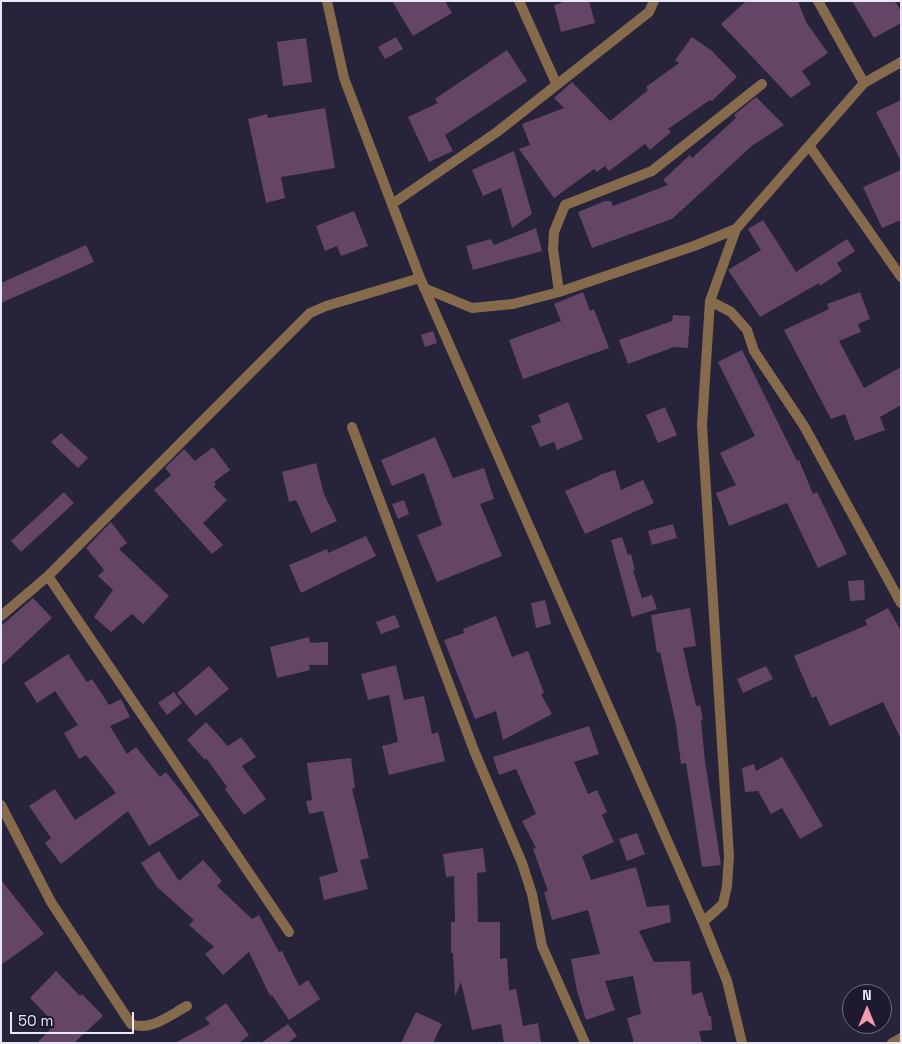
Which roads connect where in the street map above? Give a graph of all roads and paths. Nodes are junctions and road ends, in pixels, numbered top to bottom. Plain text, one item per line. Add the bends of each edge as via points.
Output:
1 (327, 1) edge
2 (519, 1) edge
3 (654, 1) edge
4 (818, 1) edge
5 (901, 62) edge
6 (556, 83) junction
7 (864, 83) junction
8 (762, 84) dead end
9 (810, 147) junction
10 (392, 204) junction
11 (736, 229) junction
12 (900, 276) edge
13 (420, 278) junction
14 (424, 288) junction
15 (559, 292) junction
16 (710, 301) junction
17 (352, 427) dead end
18 (48, 576) junction
19 (901, 603) edge
20 (1, 616) edge
21 (1, 805) edge
22 (703, 922) junction
23 (289, 932) dead end
24 (187, 1006) dead end
25 (901, 1038) edge
26 (585, 1043) edge
27 (742, 1043) edge
28 (892, 1043) edge

1 - 10 street via 344,78
2 - 6 street
3 - 6 street via 650,12
4 - 7 street
5 - 7 street
6 - 10 street via 497,132
7 - 9 street
8 - 15 street via 652,171 565,205 554,232
9 - 11 street
9 - 12 street
10 - 13 street
11 - 15 street
11 - 16 street
13 - 14 street
13 - 18 street via 310,313
14 - 15 street via 472,308 512,304
14 - 22 street
16 - 19 street via 731,312 747,330 754,351 804,426
16 - 22 street via 702,426 729,856 722,904
17 - 26 street via 475,753 522,863 542,946
18 - 20 street
18 - 23 street
21 - 24 street via 51,902 132,1024 140,1028 154,1024
22 - 27 street via 727,981
25 - 28 street

